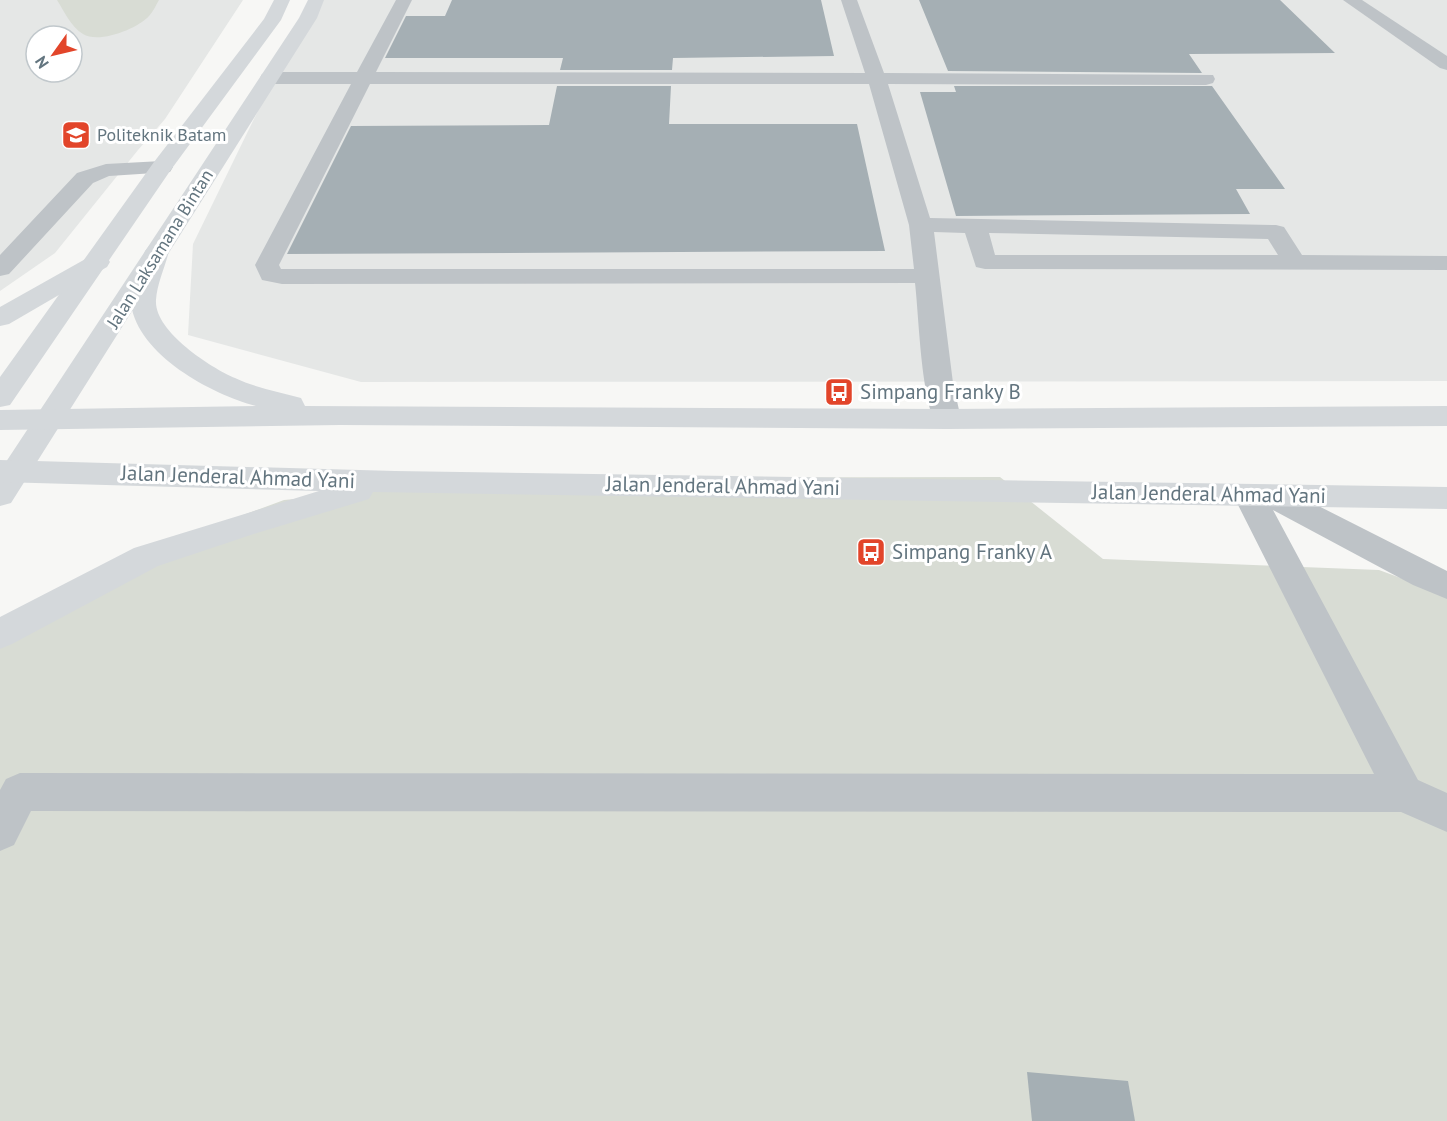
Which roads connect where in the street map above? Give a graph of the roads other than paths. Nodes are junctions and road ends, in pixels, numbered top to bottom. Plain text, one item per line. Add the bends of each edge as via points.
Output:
1 (404, 0) edge
2 (849, 0) edge
3 (1351, 0) edge
4 (312, 9) edge
5 (277, 10) edge
6 (1447, 64) edge
7 (365, 77) junction
8 (269, 78) junction
9 (877, 79) junction
10 (1206, 79) dead end
11 (162, 167) junction
12 (921, 225) junction
13 (975, 226) junction
14 (157, 251) junction
15 (98, 262) junction
16 (1295, 263) junction
17 (1447, 263) edge
18 (0, 269) edge
19 (927, 276) junction
20 (0, 318) edge
21 (0, 398) edge
22 (340, 415) junction
23 (1447, 417) edge
24 (946, 419) junction
25 (0, 420) edge
26 (50, 421) junction
27 (5, 479) edge
28 (395, 482) junction
29 (1259, 495) junction
30 (1447, 498) edge
31 (1447, 586) edge
32 (0, 634) edge
33 (1404, 793) junction
34 (1447, 813) edge
35 (0, 831) edge

1 - 7 street
2 - 9 street
3 - 6 street
4 - 5 main road
4 - 8 main road, Jalan Laksamana Bintan
5 - 11 main road, Jalan Laksamana Bintan
7 - 8 street
7 - 9 street
7 - 19 street via 267,264 268,273 274,277
8 - 14 main road, Jalan Laksamana Bintan
9 - 10 street
9 - 12 street
11 - 15 main road, Jalan Laksamana Bintan
11 - 18 street via 106,170 85,178
12 - 13 street
12 - 19 street
13 - 16 street via 1276,232
13 - 16 street via 985,262
14 - 22 main road via 142,302 152,330 170,349 223,384 256,398
14 - 26 main road, Jalan Laksamana Bintan
15 - 20 main road
15 - 21 main road, Jalan Laksamana Bintan
16 - 17 street
19 - 24 street
22 - 24 main road
22 - 26 main road
23 - 24 main road
25 - 26 main road
26 - 27 main road, Jalan Laksamana Bintan
27 - 28 main road, Jalan Jenderal Ahmad Yani
28 - 29 main road, Jalan Jenderal Ahmad Yani
28 - 32 main road via 146,557
29 - 30 main road, Jalan Jenderal Ahmad Yani
29 - 31 street via 1317,517 1399,564
29 - 33 street
33 - 34 street
33 - 35 street via 20,792

